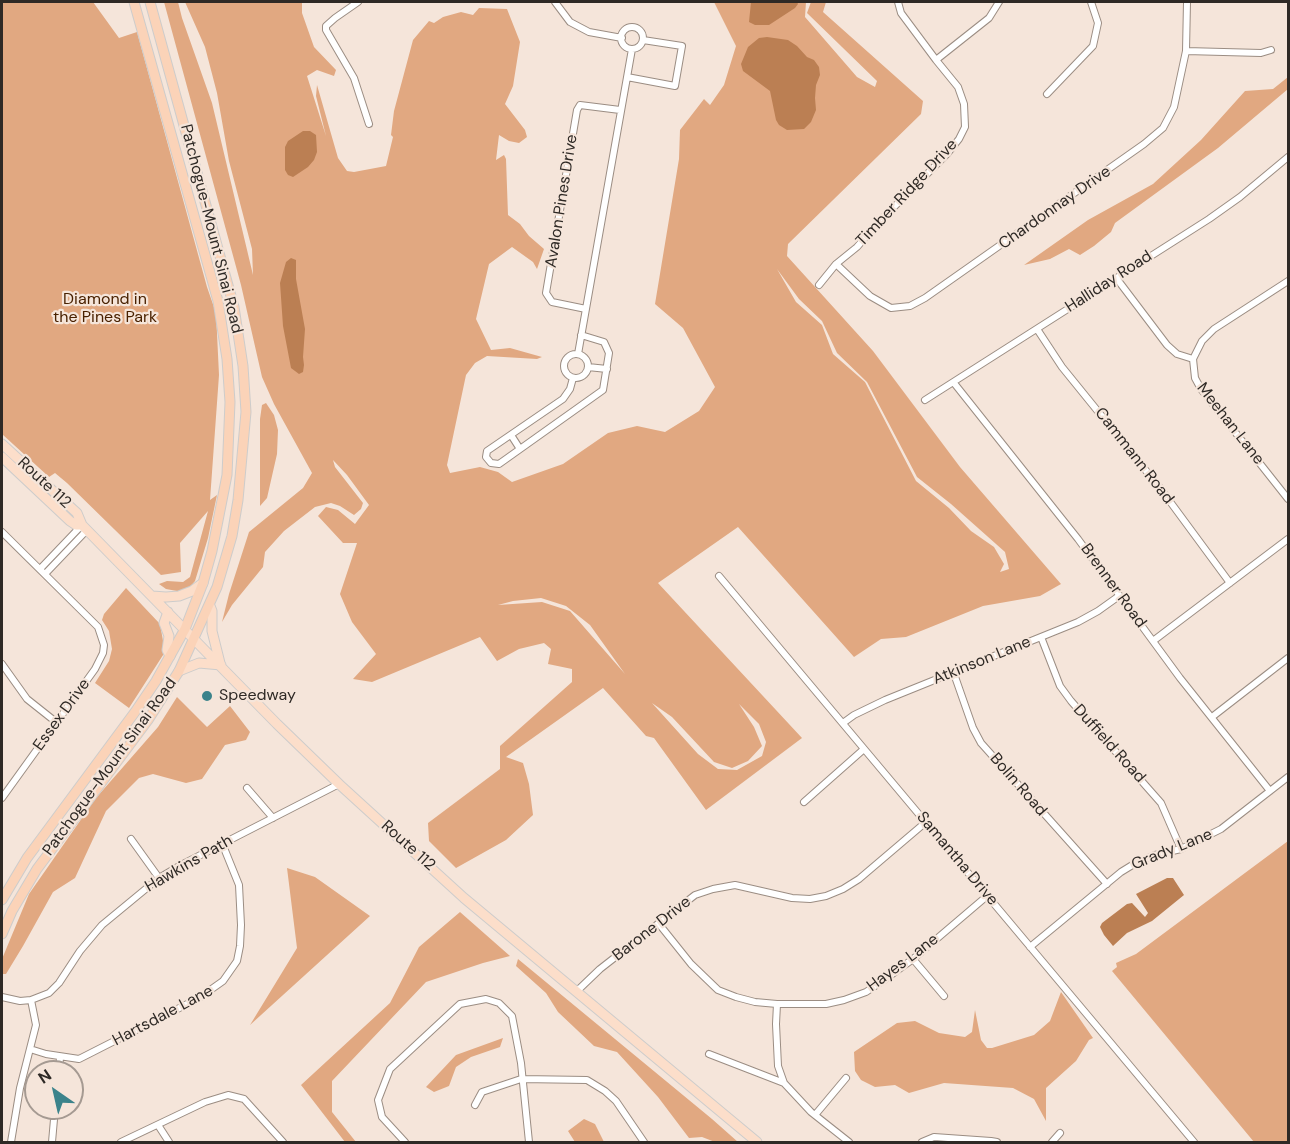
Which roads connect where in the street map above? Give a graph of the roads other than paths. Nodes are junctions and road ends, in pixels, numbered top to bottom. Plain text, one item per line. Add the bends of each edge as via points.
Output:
1 (134, 2) edge
2 (150, 2) edge
3 (358, 2) edge
4 (555, 2) edge
5 (898, 2) edge
6 (999, 2) edge
7 (1091, 2) edge
8 (1187, 2) edge
9 (622, 38) junction
10 (643, 40) junction
11 (632, 49) junction
12 (1271, 50) dead end
13 (1186, 51) junction
14 (936, 60) junction
15 (627, 77) junction
16 (1047, 94) dead end
17 (620, 110) junction
18 (369, 124) dead end
19 (1287, 161) edge
20 (836, 264) junction
21 (1117, 279) junction
22 (1288, 281) edge
23 (819, 285) dead end
24 (586, 309) junction
25 (1037, 329) junction
26 (581, 335) junction
27 (578, 354) junction
28 (1193, 359) junction
29 (588, 367) junction
30 (607, 369) junction
31 (573, 378) junction
32 (954, 383) junction
33 (245, 393) junction
34 (229, 394) junction
35 (925, 400) dead end
36 (511, 435) junction
37 (2, 444) edge
38 (520, 449) junction
39 (2, 457) edge
40 (1288, 499) edge
41 (85, 528) junction
42 (2, 532) edge
43 (1288, 539) edge
44 (40, 569) junction
45 (45, 574) junction
46 (720, 576) dead end
47 (203, 583) junction
48 (1230, 583) junction
49 (152, 596) junction
50 (1119, 596) junction
51 (210, 606) junction
52 (168, 612) junction
53 (185, 629) junction
54 (1041, 637) junction
55 (195, 639) junction
56 (1153, 641) junction
57 (170, 656) junction
58 (1288, 658) edge
59 (2, 664) edge
60 (221, 665) junction
61 (179, 671) junction
62 (953, 671) junction
63 (1212, 717) junction
64 (56, 722) junction
65 (843, 723) junction
66 (864, 749) junction
67 (1288, 777) edge
68 (339, 784) junction
69 (247, 788) dead end
70 (1270, 790) junction
71 (2, 798) edge
72 (804, 802) dead end
73 (273, 818) junction
74 (926, 822) junction
75 (131, 838) dead end
76 (222, 843) junction
77 (1181, 849) junction
78 (159, 878) junction
79 (1107, 884) junction
80 (987, 896) junction
81 (2, 900) edge
82 (659, 924) junction
83 (2, 934) edge
84 (1030, 947) junction
85 (913, 959) junction
86 (576, 992) junction
87 (944, 996) dead end
88 (2, 997) edge
89 (31, 1000) junction
90 (777, 1004) junction
91 (30, 1049) junction
92 (709, 1054) dead end
93 (60, 1057) junction
94 (60, 1060) edge
95 (846, 1078) dead end
96 (521, 1079) junction
97 (784, 1083) junction
98 (475, 1105) dead end
99 (815, 1115) junction
100 (54, 1120) edge
101 (158, 1125) junction
102 (1060, 1133) dead end
103 (11, 1143) edge
104 (52, 1143) edge
105 (121, 1143) edge
106 (169, 1143) edge
107 (283, 1143) edge
108 (405, 1143) edge
109 (529, 1143) edge
110 (644, 1143) edge
111 (757, 1143) edge
112 (849, 1143) edge
113 (922, 1143) edge
114 (997, 1143) edge
115 (1052, 1143) edge
116 (1194, 1143) edge

1 - 34 highway, Patchogue-Mount Sinai Road via 218,301
2 - 33 highway, Patchogue-Mount Sinai Road via 234,307
3 - 18 street via 335,18 326,30 354,78
4 - 9 street via 570,22 589,32
5 - 14 street, Timber Ridge Drive via 901,13
6 - 14 street via 989,18
7 - 16 street via 1098,23 1093,46
8 - 13 street, Chardonnay Drive
9 - 10 street via 624,31 633,28 640,30
9 - 11 street
10 - 11 street
10 - 15 street via 682,46 675,86
11 - 15 street
12 - 13 street
13 - 20 street, Chardonnay Drive via 1174,107 1163,128 925,298 909,306 891,308 870,296
14 - 20 street, Timber Ridge Drive via 958,87 965,127 947,154
15 - 17 street
17 - 24 street
17 - 24 street, Avalon Pines Drive via 580,105 577,110 546,293 552,302
19 - 21 street, Halliday Road
20 - 23 street, Timber Ridge Drive
21 - 25 street, Halliday Road
21 - 28 street via 1167,345 1177,354
22 - 28 street, Meehan Lane via 1214,329
24 - 26 street
25 - 32 street, Halliday Road
25 - 48 street, Cammann Road via 1062,367 1160,488
26 - 27 street
26 - 30 street via 604,342 609,353
27 - 29 street
27 - 31 street via 564,363 566,373
28 - 40 street, Meehan Lane via 1201,389
29 - 30 street
29 - 31 street via 582,376
30 - 38 street via 603,390
31 - 36 street via 563,399
32 - 35 street, Halliday Road
32 - 50 street, Brenner Road
33 - 34 highway
33 - 51 highway, Patchogue-Mount Sinai Road via 238,500 224,567
34 - 47 highway, Patchogue-Mount Sinai Road via 227,475
36 - 38 street
36 - 38 street via 487,452 486,457 490,463 499,464
37 - 41 main road, Route 112 via 77,513
39 - 41 main road, Route 112 via 70,521
41 - 44 street
41 - 45 street
41 - 49 main road, Route 112
42 - 44 street
43 - 48 street
44 - 45 street
45 - 64 street, Essex Drive via 98,627 104,645 100,661
46 - 65 street, Samantha Drive
47 - 49 main road via 179,596
47 - 53 highway, Patchogue-Mount Sinai Road
48 - 56 street
49 - 52 main road, Route 112
50 - 54 street, Atkinson Lane via 1078,622
50 - 56 street, Brenner Road
51 - 55 highway, Patchogue-Mount Sinai Road
51 - 60 main road
52 - 53 main road, Route 112
52 - 57 main road via 164,623
53 - 55 main road, Route 112
53 - 57 highway, Patchogue-Mount Sinai Road
54 - 62 street, Atkinson Lane
54 - 77 street, Duffield Road via 1060,686 1161,803
55 - 60 main road, Route 112
55 - 61 highway, Patchogue-Mount Sinai Road
56 - 63 street, Brenner Road
57 - 81 highway, Patchogue-Mount Sinai Road via 135,712 27,858
58 - 63 street
59 - 64 street via 27,699
60 - 61 main road via 199,663
60 - 68 main road, Route 112
61 - 83 highway, Patchogue-Mount Sinai Road via 148,720 37,869
62 - 65 street, Atkinson Lane via 870,706
62 - 79 street, Bolin Road via 981,743
63 - 70 street, Brenner Road
64 - 71 street, Essex Drive
65 - 66 street, Samantha Drive
66 - 72 street
66 - 74 street, Samantha Drive
67 - 70 street, Grady Lane
68 - 73 street, Hawkins Path
68 - 86 main road, Route 112 via 464,898
69 - 73 street
70 - 77 street, Grady Lane via 1221,829
73 - 76 street, Hawkins Path
74 - 80 street, Samantha Drive
74 - 82 street, Barone Drive via 860,879 826,896 792,898 735,885 695,895
75 - 78 street
76 - 78 street, Hawkins Path
76 - 93 street, Hartsdale Lane via 239,885 240,946 232,971 212,991 99,1050 79,1059
77 - 79 street, Grady Lane via 1134,864
78 - 89 street, Hawkins Path via 102,925 49,993
79 - 84 street, Grady Lane
80 - 84 street, Samantha Drive
80 - 85 street, Hayes Lane
82 - 86 street, Barone Drive
82 - 90 street, Hayes Lane via 718,990 745,1000
84 - 116 street, Samantha Drive
85 - 87 street
85 - 90 street, Hayes Lane via 866,992 844,1000
86 - 111 main road, Route 112
88 - 89 street
89 - 91 street via 36,1025
90 - 97 street via 778,1066
91 - 93 street, Hartsdale Lane
91 - 103 street
92 - 97 street
93 - 94 street
95 - 99 street
96 - 98 street via 482,1092
96 - 108 street via 512,1016 499,1003 486,999 460,1004 390,1069 378,1100 382,1117
96 - 109 street
96 - 110 street via 587,1080 616,1101
97 - 99 street
99 - 112 street
100 - 104 street
101 - 105 street
101 - 106 street
101 - 107 street via 228,1095 244,1099
102 - 115 street
113 - 114 street via 934,1137

